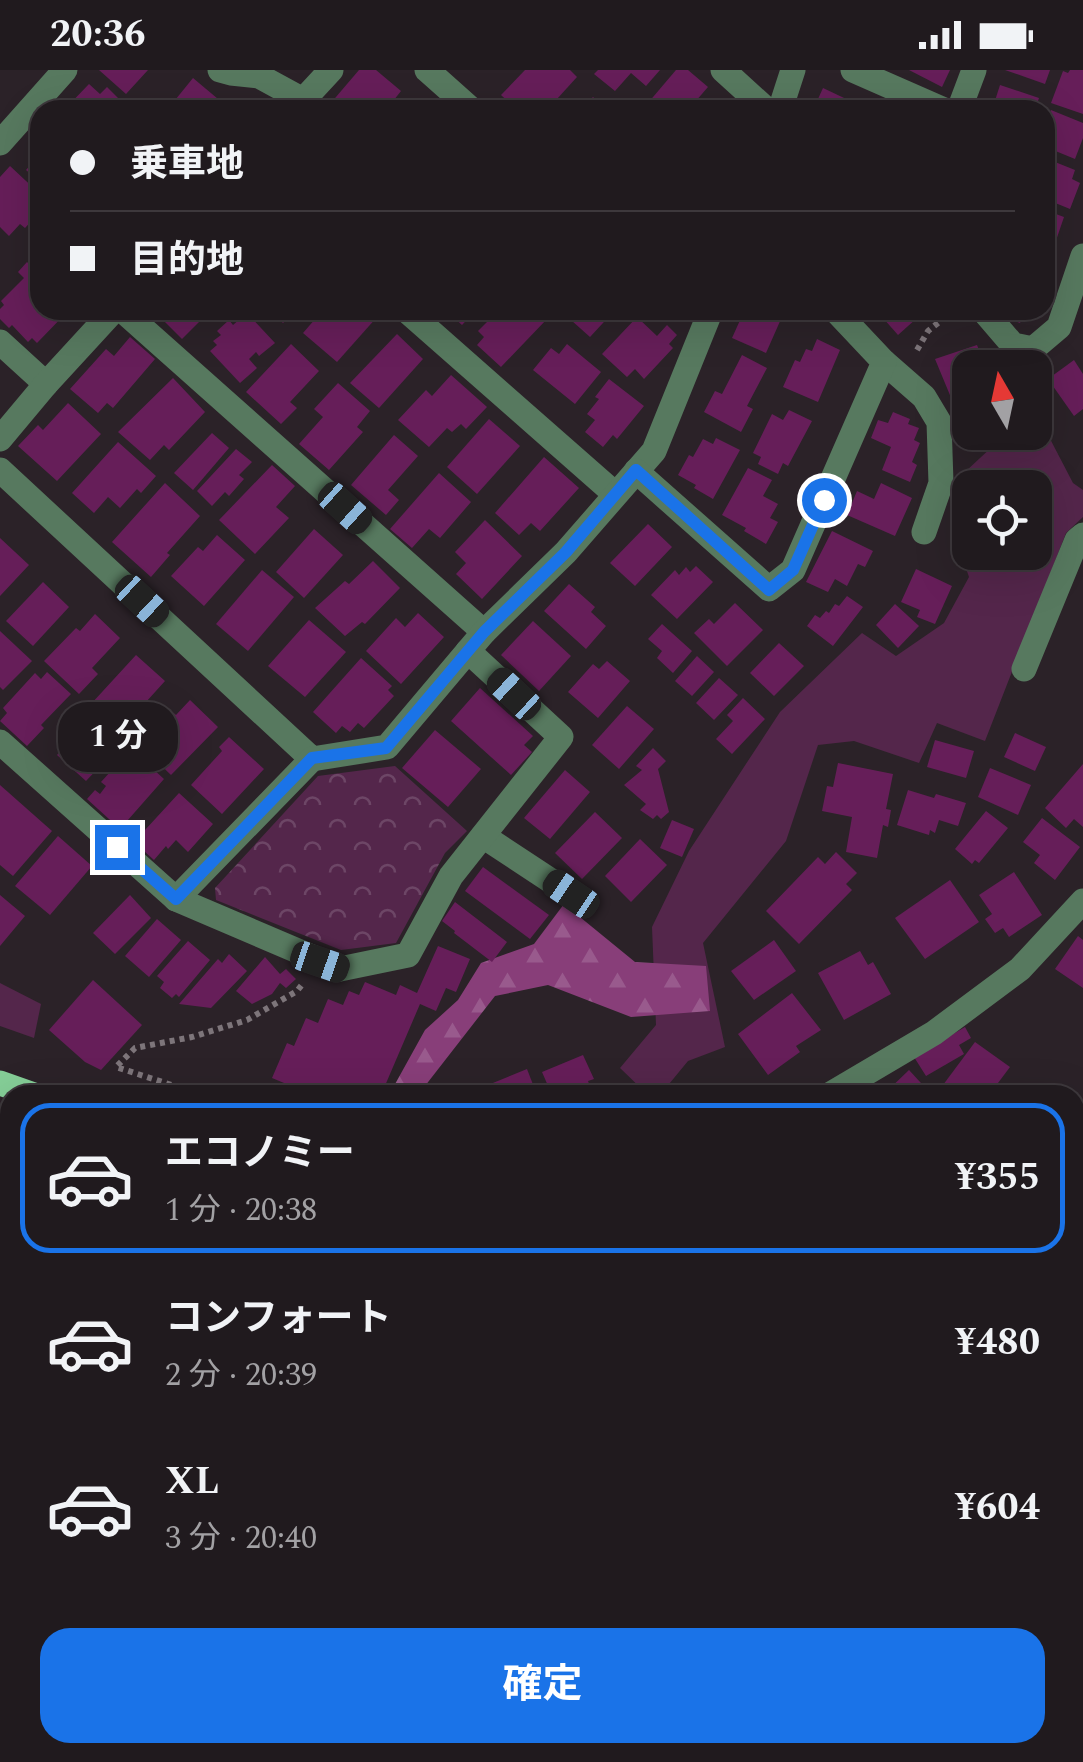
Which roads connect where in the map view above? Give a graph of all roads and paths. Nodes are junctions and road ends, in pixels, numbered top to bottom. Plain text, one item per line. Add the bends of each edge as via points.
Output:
1 (65, 70) edge
2 (220, 70) edge
3 (331, 70) edge
4 (427, 70) edge
5 (723, 70) edge
6 (794, 70) edge
7 (853, 70) edge
8 (974, 70) edge
9 (38, 100) edge
10 (292, 100) edge
11 (304, 100) edge
12 (461, 100) edge
13 (756, 100) edge
14 (784, 100) edge
15 (921, 100) edge
16 (963, 100) edge
17 (30, 109) edge
18 (0, 142) edge
19 (1083, 256) edge
20 (105, 320) edge
21 (133, 320) edge
22 (417, 320) edge
23 (702, 320) edge
24 (845, 320) edge
25 (942, 320) edge
26 (992, 320) edge
27 (0, 342) edge
28 (893, 369) junction
29 (46, 384) junction
30 (0, 440) edge
31 (0, 470) edge
32 (636, 470) junction
33 (615, 494) junction
34 (924, 532) dead end
35 (1083, 535) edge
36 (476, 642) junction
37 (1024, 669) dead end
38 (0, 742) edge
39 (312, 758) junction
40 (483, 836) junction
41 (571, 894) dead end
42 (176, 899) junction
43 (1083, 901) edge
44 (320, 962) junction
45 (175, 1085) edge
46 (846, 1085) edge

1 - 9 street
2 - 10 street via 260,76
3 - 11 street
4 - 12 street
5 - 13 street
6 - 14 street
7 - 15 street
8 - 16 street
17 - 18 street
19 - 26 street via 1059,327 1033,349 1014,345
20 - 29 street
21 - 36 street
22 - 33 street
23 - 32 street via 654,451
24 - 28 street
25 - 28 path
27 - 29 street
28 - 32 street via 793,570 769,590
28 - 34 street via 924,397 939,422 940,483
29 - 30 street
31 - 39 street
32 - 33 street
33 - 36 street
35 - 37 street
36 - 39 street via 386,748
36 - 40 street via 561,737
38 - 42 street
39 - 42 street
40 - 41 street
40 - 44 street via 451,876 408,956 340,969
42 - 44 street
43 - 46 street via 1020,969 934,1033
44 - 45 path via 297,991 248,1020 135,1048 116,1066

